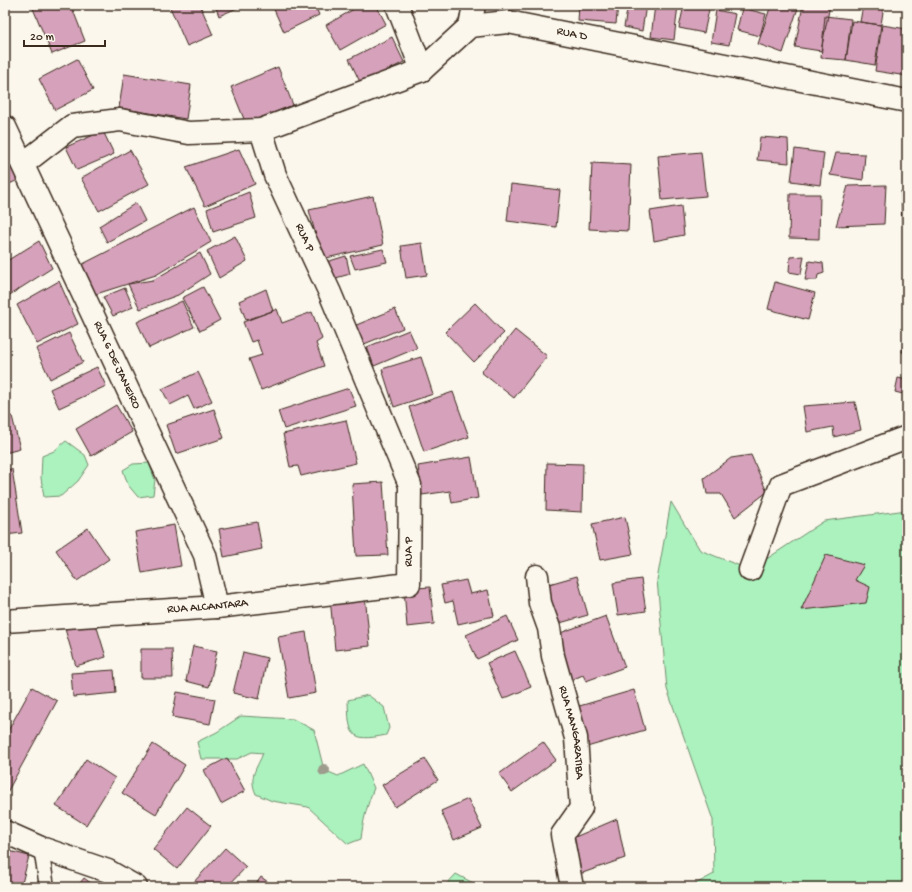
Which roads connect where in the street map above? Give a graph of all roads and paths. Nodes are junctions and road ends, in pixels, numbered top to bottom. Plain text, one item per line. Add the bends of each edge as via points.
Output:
1 (397, 5) edge
2 (474, 5) edge
3 (509, 13) edge
4 (470, 26) junction
5 (422, 70) junction
6 (907, 101) edge
7 (5, 127) edge
8 (261, 130) junction
9 (23, 164) junction
10 (907, 436) edge
11 (750, 570) dead end
12 (536, 576) dead end
13 (408, 584) joint
14 (217, 607) junction
15 (5, 622) edge
16 (5, 832) edge
17 (42, 848) junction
18 (47, 887) edge
19 (136, 887) edge
20 (572, 887) edge

1 - 5 street
2 - 4 street
3 - 4 street, RUA D
3 - 6 street, RUA D
4 - 5 street
5 - 8 street
7 - 9 street, RUA 6 DE JANEIRO
8 - 9 street via 189,133 120,120 78,125 72,126
8 - 13 street, RUA P via 275,175 330,293 410,485
9 - 14 street, RUA 6 DE JANEIRO via 205,555
10 - 11 street via 781,485
12 - 20 street, RUA MANGARATIBA via 553,656 576,738 581,808 562,834
13 - 14 street, RUA ALCANTARA
14 - 15 street, RUA ALCANTARA
16 - 17 street
17 - 18 lane
17 - 19 street via 108,871

